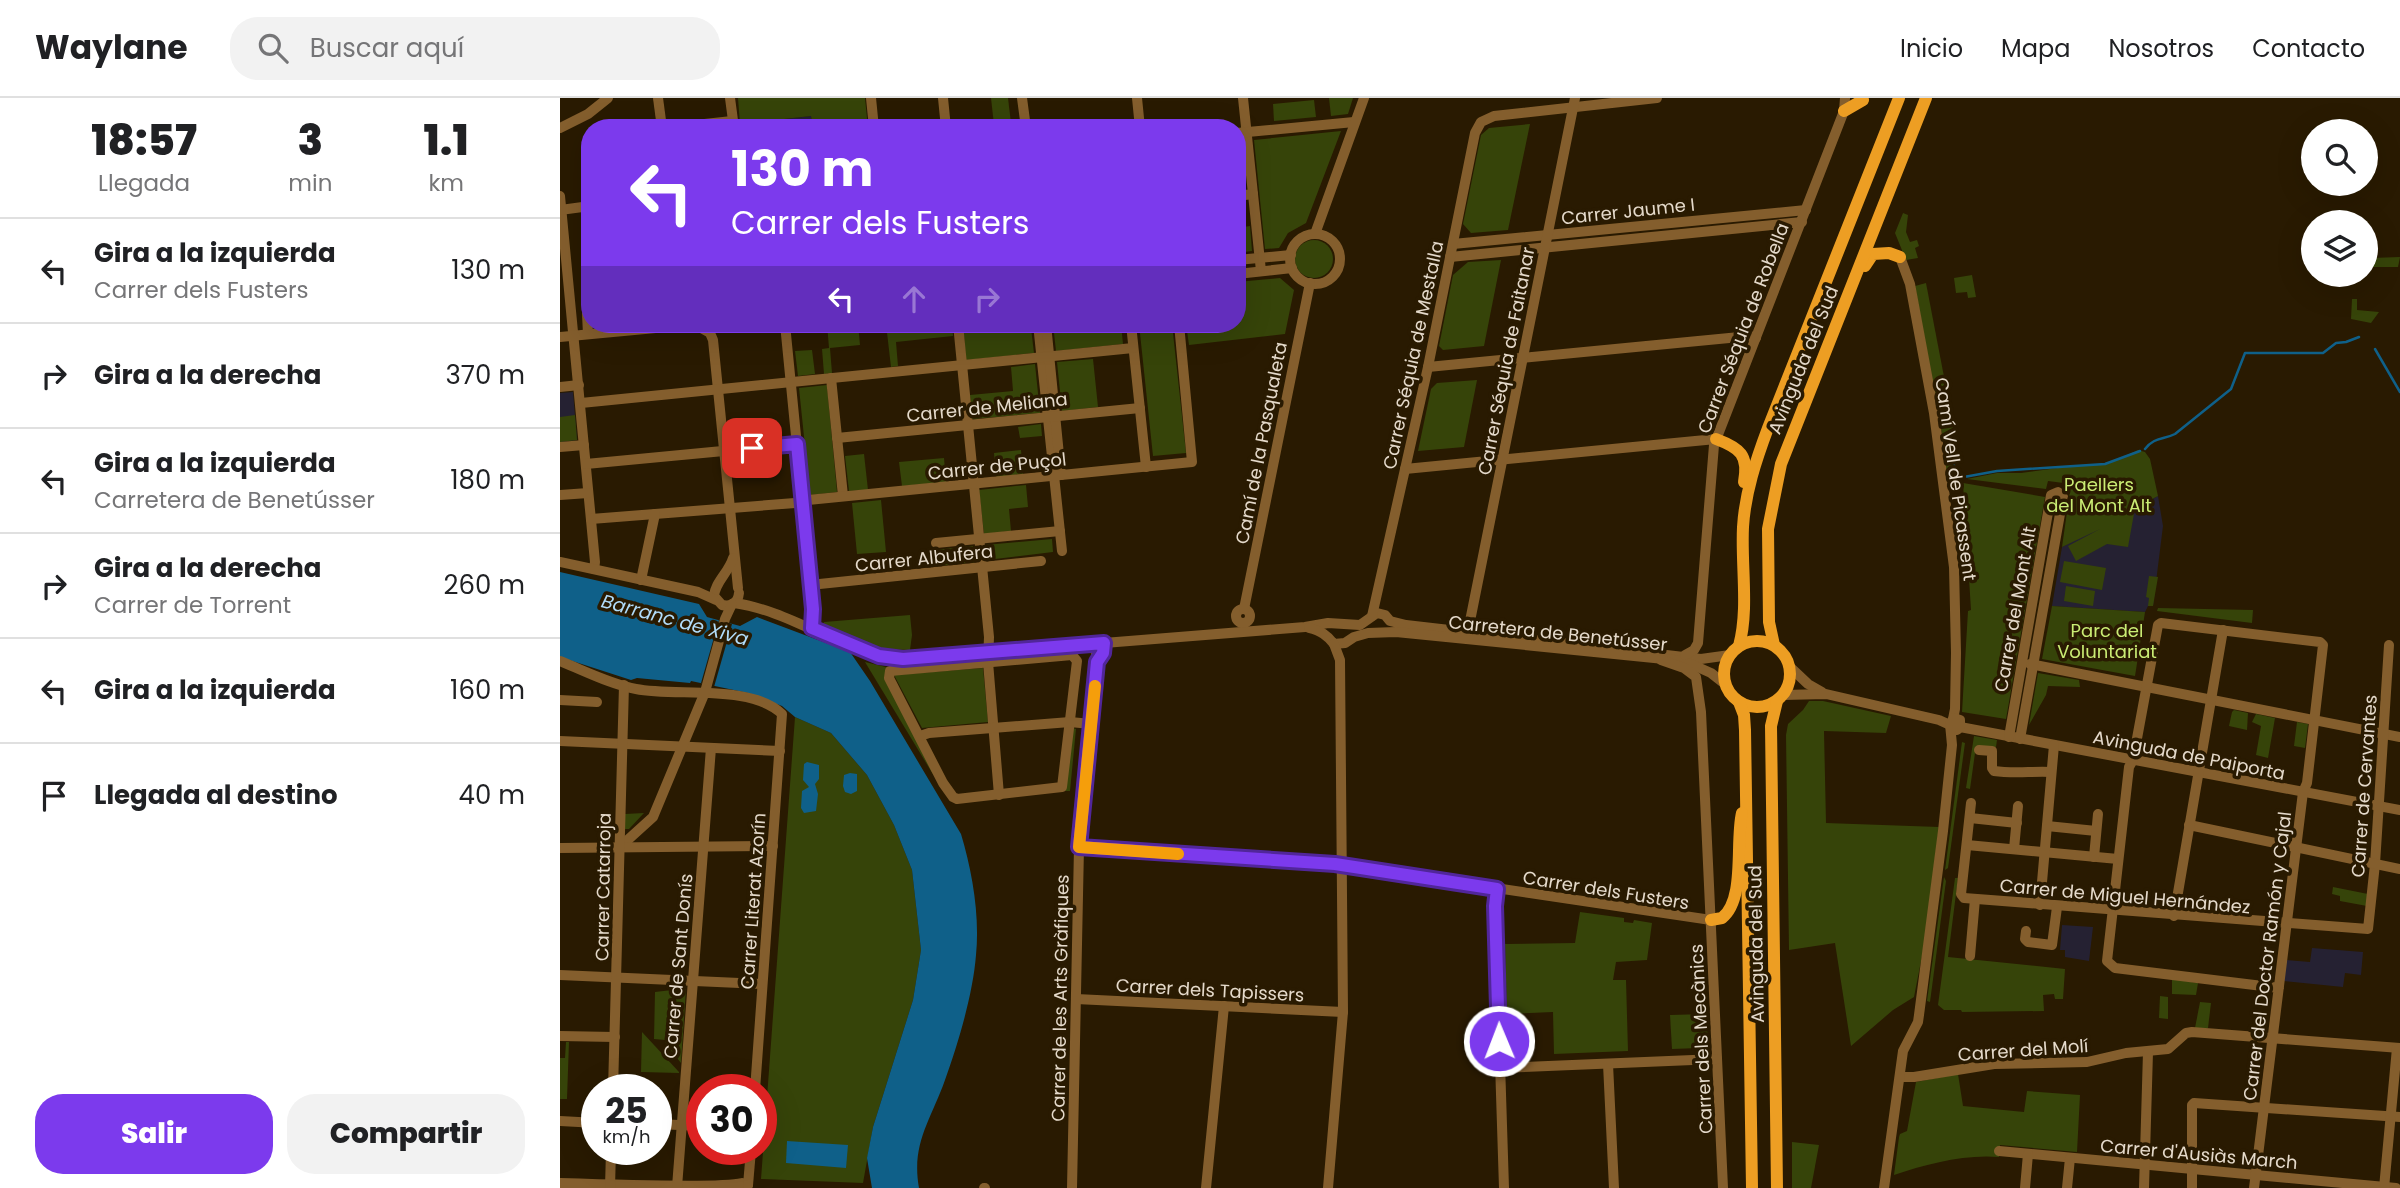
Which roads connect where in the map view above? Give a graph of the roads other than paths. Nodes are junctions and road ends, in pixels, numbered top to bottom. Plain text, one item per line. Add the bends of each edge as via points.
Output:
1 (608, 98) edge
2 (649, 98) edge
3 (730, 98) edge
4 (871, 98) edge
5 (943, 98) edge
6 (1016, 98) edge
7 (1023, 98) edge
8 (1137, 98) edge
9 (1243, 98) edge
10 (1364, 98) edge
11 (1657, 98) edge
12 (1899, 98) edge
13 (1926, 98) edge
14 (1864, 99) edge
15 (659, 102) edge
16 (1574, 102) edge
17 (1844, 104) edge
18 (732, 119) edge
19 (873, 119) edge
20 (945, 119) edge
21 (1018, 119) edge
22 (1025, 119) edge
23 (1139, 119) edge
24 (1242, 119) edge
25 (1354, 122) junction
26 (560, 128) edge
27 (1246, 133) edge
28 (1246, 155) edge
29 (1253, 194) junction
30 (1246, 195) edge
31 (560, 196) edge
32 (581, 207) edge
33 (561, 209) edge
34 (1806, 210) junction
35 (1802, 222) junction
36 (1315, 234) junction
37 (1548, 235) junction
38 (1453, 244) junction
39 (1545, 247) junction
40 (1291, 254) junction
41 (1450, 257) junction
42 (1900, 257) joint
43 (1259, 258) junction
44 (1246, 259) edge
45 (1292, 268) junction
46 (1261, 271) junction
47 (1246, 273) edge
48 (1855, 276) junction
49 (564, 280) edge
50 (1310, 283) junction
51 (599, 333) edge
52 (709, 333) edge
53 (786, 333) edge
54 (959, 333) edge
55 (1040, 333) edge
56 (1046, 333) edge
57 (1132, 333) edge
58 (1181, 333) edge
59 (588, 334) joint
60 (574, 335) junction
61 (560, 337) edge
62 (1756, 338) junction
63 (1133, 348) junction
64 (1045, 357) junction
65 (1523, 359) junction
66 (962, 365) junction
67 (1428, 367) junction
68 (831, 378) junction
69 (791, 383) junction
70 (579, 385) junction
71 (560, 387) edge
72 (718, 390) junction
73 (580, 403) junction
74 (1140, 408) junction
75 (1051, 417) junction
76 (968, 425) junction
77 (837, 438) junction
78 (1716, 439) junction
79 (797, 444) junction
80 (584, 445) junction
81 (560, 447) edge
82 (724, 451) junction
83 (1503, 460) junction
84 (586, 464) junction
85 (1146, 467) junction
86 (1405, 469) junction
87 (1057, 475) junction
88 (974, 484) junction
89 (588, 493) junction
90 (560, 495) edge
91 (843, 496) junction
92 (803, 501) junction
93 (730, 509) junction
94 (1744, 510) junction
95 (655, 514) junction
96 (591, 519) junction
97 (1060, 531) junction
98 (979, 539) junction
99 (936, 543) dead end
100 (734, 551) junction
101 (1062, 551) dead end
102 (1041, 561) dead end
103 (560, 562) edge
104 (594, 569) junction
105 (982, 569) junction
106 (641, 580) junction
107 (810, 585) junction
108 (738, 591) junction
109 (1377, 596) junction
110 (723, 597) junction
111 (753, 606) junction
112 (1372, 615) junction
113 (1387, 618) junction
114 (1337, 625) junction
115 (1244, 627) junction
116 (1305, 627) junction
117 (812, 628) junction
118 (2223, 630) junction
119 (1382, 631) junction
120 (1468, 631) junction
121 (1332, 640) junction
122 (1345, 643) junction
123 (1099, 644) junction
124 (1774, 645) junction
125 (2389, 645) dead end
126 (1735, 650) junction
127 (1685, 655) junction
128 (988, 658) junction
129 (1340, 660) junction
130 (1661, 660) junction
131 (560, 662) edge
132 (2022, 663) junction
133 (2033, 665) junction
134 (1790, 667) junction
135 (1725, 684) junction
136 (624, 685) junction
137 (2148, 687) junction
138 (706, 688) junction
139 (1826, 694) junction
140 (1780, 698) junction
141 (560, 700) edge
142 (2211, 700) junction
143 (597, 702) dead end
144 (1739, 702) junction
145 (2314, 720) junction
146 (1070, 722) junction
147 (1955, 722) junction
148 (1091, 724) junction
149 (993, 728) junction
150 (2384, 734) junction
151 (920, 736) junction
152 (2400, 737) edge
153 (2014, 738) junction
154 (560, 741) edge
155 (621, 744) junction
156 (2054, 745) junction
157 (684, 747) junction
158 (711, 748) junction
159 (1979, 750) dead end
160 (780, 751) junction
161 (2133, 760) junction
162 (2051, 772) junction
163 (2199, 772) junction
164 (1746, 792) junction
165 (2303, 792) junction
166 (999, 795) junction
167 (1971, 803) dead end
168 (2018, 806) dead end
169 (2378, 806) junction
170 (2400, 810) edge
171 (2098, 814) dead end
172 (1970, 818) junction
173 (2017, 823) junction
174 (2189, 825) junction
175 (2047, 826) junction
176 (2096, 831) junction
177 (1967, 845) junction
178 (621, 846) junction
179 (704, 846) junction
180 (773, 846) junction
181 (1079, 847) junction
182 (560, 848) edge
183 (2296, 848) junction
184 (2014, 849) junction
185 (2045, 852) junction
186 (2094, 856) junction
187 (2118, 859) junction
188 (2375, 863) junction
189 (1342, 865) junction
190 (2400, 869) edge
191 (1497, 889) junction
192 (1969, 899) junction
193 (2040, 905) junction
194 (2057, 907) junction
195 (2112, 911) junction
196 (1711, 915) junction
197 (2174, 916) junction
198 (2286, 925) junction
199 (2368, 929) joint
200 (2026, 931) dead end
201 (1970, 956) dead end
202 (560, 975) edge
203 (617, 977) junction
204 (693, 981) junction
205 (762, 984) junction
206 (2279, 988) junction
207 (1076, 999) junction
208 (1224, 1006) junction
209 (1343, 1012) junction
210 (560, 1036) edge
211 (615, 1037) junction
212 (2273, 1040) junction
213 (2399, 1048) edge
214 (2148, 1052) junction
215 (1717, 1059) junction
216 (1608, 1064) junction
217 (1499, 1068) junction
218 (614, 1074) edge
219 (756, 1074) edge
220 (1900, 1077) junction
221 (2264, 1107) junction
222 (2396, 1117) edge
223 (560, 1121) edge
224 (581, 1122) edge
225 (672, 1125) edge
226 (681, 1125) junction
227 (686, 1125) edge
228 (1999, 1151) dead end
229 (2028, 1154) junction
230 (2070, 1158) junction
231 (611, 1165) edge
232 (747, 1165) edge
233 (2144, 1165) junction
234 (2192, 1169) junction
235 (2256, 1175) junction
236 (560, 1183) edge
237 (610, 1186) edge
238 (677, 1187) edge
239 (742, 1187) edge
240 (2384, 1187) edge
241 (709, 1188) edge
242 (1072, 1188) edge
243 (1206, 1188) edge
244 (1328, 1188) edge
245 (1504, 1188) edge
246 (1614, 1188) edge
247 (1723, 1188) edge
248 (1752, 1188) edge
249 (1777, 1188) edge
250 (1884, 1188) edge
251 (2025, 1188) edge
252 (2067, 1188) edge
253 (2144, 1188) edge
254 (2192, 1188) edge
255 (2254, 1188) edge
256 (2396, 1188) edge

1 - 26 street
2 - 15 street
3 - 18 street
4 - 19 street
5 - 20 street
6 - 21 street
7 - 22 street
8 - 23 street
9 - 24 street
10 - 25 street
11 - 16 street
12 - 94 main road, Avinguda del Sud via 1768,428
13 - 48 main road, Avinguda del Sud
14 - 17 main road
16 - 37 street, Carrer Séquia de Faitanar
16 - 38 street, Carrer Séquia de Mestalla via 1481,122
17 - 34 street, Carrer Séquia de Robella
25 - 27 street
25 - 36 street
28 - 29 street
29 - 30 street
29 - 43 street
31 - 33 street
32 - 33 street
33 - 49 street
34 - 35 street, Carrer Séquia de Robella
34 - 37 street, Carrer Jaume I
35 - 39 street, Carrer Jaume I
35 - 62 street, Carrer Séquia de Robella
36 - 40 street via 1299,240
36 - 50 street via 1336,246 1340,262 1326,281
37 - 38 street, Carrer Jaume I
37 - 39 street, Carrer Séquia de Faitanar
38 - 41 street, Carrer Séquia de Mestalla
39 - 41 street, Carrer Jaume I
39 - 65 street, Carrer Séquia de Faitanar
40 - 43 street
40 - 45 street
41 - 67 street, Carrer Séquia de Mestalla
42 - 48 main road via 1873,254
42 - 147 street, Camí Vell de Picassent via 1910,284 1934,413 1953,556
43 - 44 street
43 - 46 street
45 - 46 street
45 - 50 street
46 - 47 street
48 - 124 main road, Avinguda del Sud via 1790,438 1775,488 1768,545 1769,622
49 - 60 street
50 - 115 street, Camí de la Pasqualeta via 1244,609 1236,615
51 - 59 street
52 - 72 street
53 - 69 street
54 - 66 street
55 - 64 street
56 - 64 street
57 - 63 street
58 - 85 street, Carrer de Puçol via 1194,460
59 - 60 street
60 - 61 street
60 - 70 street
62 - 65 street
62 - 78 street, Carrer Séquia de Robella
63 - 64 street
63 - 74 street
64 - 66 street
64 - 75 street
65 - 67 street
65 - 83 street, Carrer Séquia de Faitanar
66 - 68 street
66 - 76 street
67 - 86 street, Carrer Séquia de Mestalla
68 - 69 street
68 - 77 street
69 - 72 street
69 - 79 street
70 - 71 street
70 - 73 street
72 - 73 street
72 - 82 street
73 - 80 street
74 - 75 street, Carrer de Meliana
74 - 85 street
75 - 76 street, Carrer de Meliana
75 - 87 street
76 - 77 street, Carrer de Meliana
76 - 88 street
77 - 91 street
78 - 83 street
78 - 94 main road via 1738,449 1745,461
78 - 127 street, Carrer Séquia de Robella via 1698,643
79 - 82 street
79 - 92 street
80 - 81 street
80 - 84 street
82 - 84 street
82 - 93 street
83 - 86 street
83 - 120 street, Carrer Séquia de Faitanar
84 - 89 street
85 - 87 street, Carrer de Puçol
86 - 109 street, Carrer Séquia de Mestalla
87 - 88 street, Carrer de Puçol
87 - 97 street
88 - 91 street, Carrer de Puçol
88 - 98 street
89 - 90 street
89 - 96 street
91 - 92 street, Carrer de Puçol
92 - 93 street, Carrer de Puçol
92 - 107 street
93 - 95 street, Carrer de Puçol
93 - 100 street
94 - 126 main road, Avinguda del Sud via 1743,622
95 - 96 street, Carrer de Puçol
95 - 106 street
96 - 104 street
97 - 98 street
97 - 101 street
98 - 99 street
98 - 105 street
100 - 108 street
100 - 110 street
102 - 105 street, Carrer Albufera
103 - 104 street, Carretera de Benetússer
104 - 106 street, Carretera de Benetússer
105 - 107 street, Carrer Albufera
105 - 128 street
106 - 110 street, Carretera de Benetússer
107 - 117 street
108 - 110 street
108 - 110 street, Carretera de Benetússer via 732,582
108 - 111 street, Carretera de Benetússer
109 - 112 street, Carrer Séquia de Mestalla
109 - 113 street
110 - 111 street, Carretera de Benetússer
110 - 138 street via 725,620
111 - 117 street, Carretera de Benetússer
112 - 113 street, Carretera de Benetússer
112 - 114 street, Carretera de Benetússer via 1360,625
113 - 119 street via 1387,629
113 - 120 street, Carretera de Benetússer via 1406,625
114 - 116 street, Carretera de Benetússer
114 - 121 street via 1332,628
115 - 116 street, Carretera de Benetússer
115 - 123 street, Carretera de Benetússer
116 - 121 street, Carretera de Benetússer
117 - 128 street, Carretera de Benetússer via 890,658
118 - 137 street via 2161,622
118 - 142 street
118 - 145 street, Carrer del Doctor Ramón y Cajal via 2320,642
119 - 122 street, Carretera de Benetússer via 1361,634
119 - 130 street, Carretera de Benetússer
120 - 127 street, Carretera de Benetússer
121 - 122 street, Carretera de Benetússer
121 - 129 street
122 - 129 street
123 - 128 street, Carretera de Benetússer
123 - 148 street, Carrer de les Arts Gràfiques
124 - 126 main road via 1756,641
124 - 134 main road
125 - 150 street, Carrer de Cervantes
126 - 127 street, Carretera de Benetússer via 1705,659
126 - 135 main road via 1725,664
128 - 146 street, Carretera de Benetússer via 1076,658
128 - 149 street
128 - 151 street, Carretera de Benetússer via 889,673
129 - 189 street
130 - 135 street, Carretera de Benetússer via 1684,661
130 - 196 street, Carrer dels Mecànics via 1684,668 1697,681
131 - 136 street
132 - 133 street
132 - 133 street, Carrer del Mont Alt via 2052,495 2058,492 2063,497
132 - 153 street, Carrer del Mont Alt
133 - 137 street
133 - 153 street, Carrer del Mont Alt
134 - 139 street
134 - 140 main road via 1788,686
135 - 144 main road
136 - 138 street
136 - 155 street, Carrer Catarroja
137 - 142 street
137 - 161 street
138 - 157 street
138 - 160 street, Carrer Literat Azorín via 750,699 782,714
139 - 140 street
139 - 147 street, Avinguda de Paiporta
140 - 144 main road via 1758,707
140 - 249 main road, Avinguda del Sud via 1771,729
141 - 143 street
142 - 145 street
142 - 163 street
144 - 164 main road, Avinguda del Sud via 1745,726
145 - 150 street
145 - 165 street, Carrer del Doctor Ramón y Cajal
146 - 148 street
146 - 149 street
146 - 166 street via 1062,787
147 - 153 street, Avinguda de Paiporta
147 - 220 street, Camí Vell de Picassent via 1917,1022 1903,1051
148 - 181 street, Carrer de les Arts Gràfiques
149 - 151 street
149 - 166 street
150 - 152 street
150 - 169 street, Carrer de Cervantes
151 - 166 street via 953,797
153 - 156 street, Avinguda de Paiporta
154 - 155 street
155 - 157 street
155 - 178 street, Carrer Catarroja
156 - 161 street, Avinguda de Paiporta
156 - 162 street
157 - 158 street
157 - 178 street via 653,817
158 - 160 street
158 - 179 street, Carrer de Sant Donís
159 - 162 street via 1992,751 1994,771
160 - 180 street, Carrer Literat Azorín
161 - 163 street, Avinguda de Paiporta
161 - 187 street
162 - 175 street
163 - 165 street, Avinguda de Paiporta
163 - 174 street
164 - 196 main road via 1730,909
164 - 248 main road, Avinguda del Sud
165 - 169 street, Avinguda de Paiporta
165 - 183 street, Carrer del Doctor Ramón y Cajal
167 - 172 street
168 - 173 street
169 - 170 street, Avinguda de Paiporta
169 - 188 street, Carrer de Cervantes
171 - 176 street
172 - 173 street
172 - 177 street
173 - 184 street
174 - 183 street
174 - 197 street
175 - 176 street
175 - 185 street
176 - 186 street
177 - 184 street
177 - 192 street via 1961,894
178 - 179 street
178 - 182 street
178 - 203 street, Carrer Catarroja
179 - 180 street
179 - 204 street, Carrer de Sant Donís
180 - 205 street, Carrer Literat Azorín
181 - 189 street, Carrer dels Fusters
181 - 207 street, Carrer de les Arts Gràfiques
183 - 188 street
183 - 198 street, Carrer del Doctor Ramón y Cajal
184 - 185 street
185 - 186 street
185 - 193 street
186 - 187 street
187 - 195 street
188 - 190 street
188 - 199 street, Carrer de Cervantes
189 - 191 street, Carrer dels Fusters
189 - 209 street
191 - 196 street, Carrer dels Fusters
191 - 217 street
192 - 193 street, Carrer de Miguel Hernández
192 - 201 street
193 - 194 street, Carrer de Miguel Hernández
194 - 195 street, Carrer de Miguel Hernández
194 - 200 street via 2054,942 2028,942
195 - 197 street, Carrer de Miguel Hernández
195 - 206 street via 2107,957 2115,968
196 - 215 street, Carrer dels Mecànics
197 - 198 street, Carrer de Miguel Hernández
198 - 199 street, Carrer de Miguel Hernández
198 - 206 street, Carrer del Doctor Ramón y Cajal
202 - 203 street
203 - 204 street
203 - 211 street, Carrer Catarroja
204 - 205 street
204 - 226 street, Carrer de Sant Donís
205 - 219 street, Carrer Literat Azorín
206 - 212 street, Carrer del Doctor Ramón y Cajal
207 - 208 street, Carrer dels Tapissers
207 - 242 street, Carrer de les Arts Gràfiques
208 - 209 street, Carrer dels Tapissers
208 - 243 street
209 - 244 street
210 - 211 street
211 - 218 street, Carrer Catarroja
212 - 213 street
212 - 214 street, Carrer del Molí via 2194,1032 2186,1033 2168,1049
212 - 221 street, Carrer del Doctor Ramón y Cajal
213 - 222 street
214 - 220 street, Carrer del Molí via 2074,1063 1994,1064
214 - 233 street
215 - 216 street
215 - 247 street, Carrer dels Mecànics
216 - 217 street
216 - 246 street
217 - 245 street
220 - 250 street, Camí Vell de Picassent
221 - 222 street
221 - 234 street via 2192,1105
221 - 235 street, Carrer del Doctor Ramón y Cajal
222 - 240 street
223 - 224 street
225 - 226 street
226 - 227 street
226 - 238 street, Carrer de Sant Donís
228 - 229 street, Carrer d'Ausiàs March
229 - 230 street, Carrer d'Ausiàs March
229 - 251 street
230 - 233 street, Carrer d'Ausiàs March
230 - 252 street
231 - 237 street
232 - 239 street
233 - 234 street, Carrer d'Ausiàs March
233 - 253 street
234 - 235 street, Carrer d'Ausiàs March
234 - 254 street
235 - 240 street, Carrer d'Ausiàs March
235 - 255 street, Carrer del Doctor Ramón y Cajal
236 - 237 street
237 - 238 street
238 - 241 street
239 - 241 street
240 - 256 street, Carrer d'Ausiàs March

